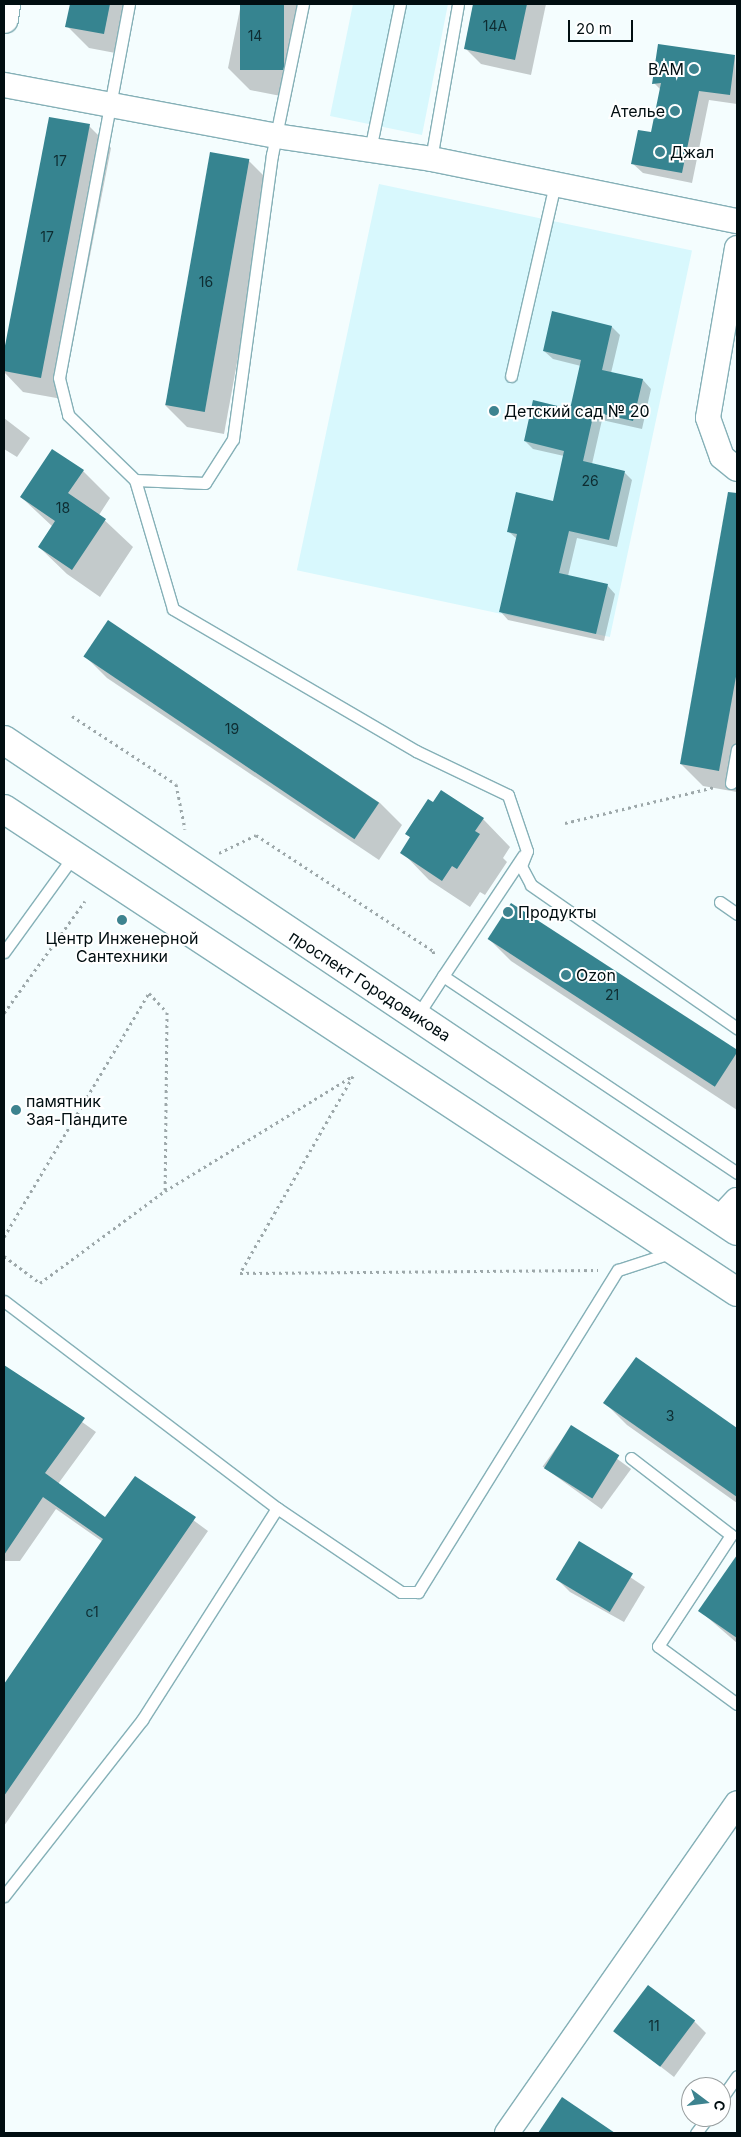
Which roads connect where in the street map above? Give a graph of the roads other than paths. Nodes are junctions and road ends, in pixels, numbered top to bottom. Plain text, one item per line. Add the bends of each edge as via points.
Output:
1 (6, 4) edge
2 (129, 4) edge
3 (303, 4) edge
4 (400, 4) edge
5 (458, 4) edge
6 (4, 19) edge
7 (4, 85) edge
8 (110, 102) junction
9 (276, 136) junction
10 (370, 150) junction
11 (431, 159) junction
12 (555, 184) junction
13 (737, 221) edge
14 (737, 248) edge
15 (512, 376) dead end
16 (737, 469) edge
17 (135, 480) junction
18 (4, 740) edge
19 (737, 750) edge
20 (731, 783) road end
21 (4, 809) edge
22 (527, 851) junction
23 (75, 854) junction
24 (720, 902) dead end
25 (737, 914) edge
26 (4, 952) edge
27 (443, 976) junction
28 (416, 1016) junction
29 (737, 1028) edge
30 (737, 1173) edge
31 (731, 1217) edge
32 (674, 1251) junction
33 (737, 1292) edge
34 (4, 1301) edge
35 (632, 1458) dead end
36 (277, 1508) junction
37 (737, 1704) edge
38 (737, 1802) edge
39 (4, 1896) edge
40 (507, 2133) edge

1 - 6 street
2 - 8 lane
3 - 9 lane
4 - 10 lane
5 - 11 lane
7 - 8 street
8 - 9 street
8 - 17 lane via 59,378 68,415
9 - 10 street
9 - 17 lane via 232,439 205,483
10 - 11 street
11 - 12 street
12 - 13 street
12 - 15 lane
14 - 16 street via 708,418 722,457
17 - 22 lane via 173,609 416,751 508,795
18 - 28 street, проспект Городовикова
19 - 20 lane
21 - 23 street
22 - 27 lane
22 - 29 lane via 521,866 531,885
23 - 26 lane
23 - 32 street
24 - 25 lane
27 - 28 lane
27 - 30 lane
28 - 31 street, проспект Городовикова
32 - 33 street
32 - 36 lane via 618,1270 418,1592 401,1592
34 - 36 lane
35 - 37 lane via 731,1535 658,1646
36 - 39 lane via 142,1720
38 - 40 street

